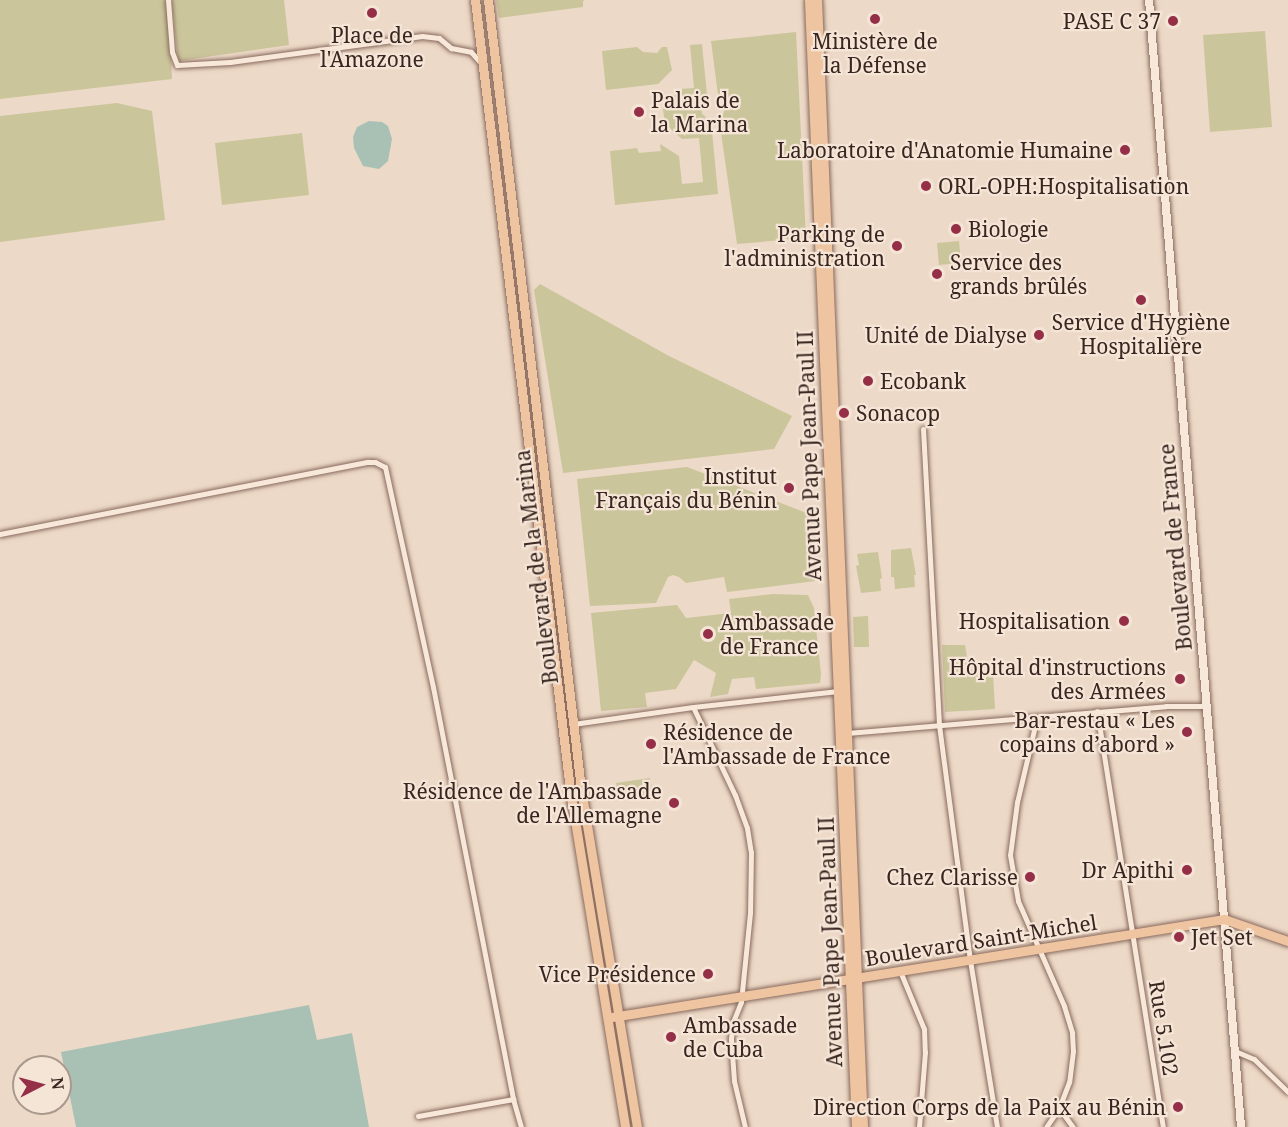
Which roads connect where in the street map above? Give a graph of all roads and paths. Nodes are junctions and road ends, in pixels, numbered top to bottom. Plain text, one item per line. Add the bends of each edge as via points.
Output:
1 (168, 0) edge
2 (475, 0) edge
3 (488, 0) edge
4 (809, 0) edge
5 (817, 0) edge
6 (1149, 0) edge
7 (484, 70) junction
8 (503, 231) junction
9 (515, 234) junction
10 (507, 262) junction
11 (518, 263) junction
12 (828, 375) junction
13 (923, 429) dead end
14 (0, 534) edge
15 (838, 691) junction
16 (1206, 706) junction
17 (693, 707) junction
18 (1097, 711) junction
19 (1037, 717) junction
20 (573, 724) junction
21 (939, 725) junction
22 (843, 734) junction
23 (1224, 919) junction
24 (1133, 934) junction
25 (1288, 941) edge
26 (1039, 949) junction
27 (970, 960) junction
28 (900, 971) junction
29 (852, 979) junction
30 (741, 996) junction
31 (618, 1016) junction
32 (606, 1018) junction
33 (1235, 1051) junction
34 (1288, 1092) edge
35 (513, 1099) junction
36 (1059, 1108) junction
37 (418, 1116) dead end
38 (521, 1127) edge
39 (625, 1127) edge
40 (637, 1127) edge
41 (745, 1127) edge
42 (856, 1127) edge
43 (863, 1127) edge
44 (919, 1127) edge
45 (997, 1127) edge
46 (1046, 1127) edge
47 (1073, 1127) edge
48 (1163, 1127) edge
49 (1241, 1127) edge

1 - 7 street via 172,52 177,64 230,62 431,36 451,48 471,52
2 - 7 main road, Boulevard de la Marina
3 - 9 main road, Boulevard de la Marina
4 - 12 main road, Avenue Pape Jean-Paul II
5 - 12 main road, Avenue Pape Jean-Paul II
6 - 16 street, Boulevard de France
7 - 8 main road, Boulevard de la Marina
8 - 9 main road
8 - 10 main road, Boulevard de la Marina
9 - 11 main road, Boulevard de la Marina
10 - 11 main road
10 - 32 main road, Boulevard de la Marina via 555,678
11 - 20 main road, Boulevard de la Marina
12 - 15 main road, Avenue Pape Jean-Paul II
12 - 22 main road, Avenue Pape Jean-Paul II
13 - 21 street
14 - 35 street via 368,462 386,468 434,687
15 - 17 street
15 - 22 main road, Avenue Pape Jean-Paul II
16 - 18 street
16 - 23 street, Boulevard de France
17 - 20 street
17 - 30 street via 735,795 751,852 752,893
18 - 19 street
18 - 24 street, Rue 5.102
19 - 21 street
19 - 26 street via 1017,802 1011,855 1018,900
20 - 31 main road, Boulevard de la Marina
21 - 22 street
21 - 27 street
22 - 29 main road, Avenue Pape Jean-Paul II
23 - 24 main road, Boulevard Saint-Michel
23 - 25 main road, Boulevard Saint-Michel
23 - 33 street, Boulevard de France
24 - 26 main road, Boulevard Saint-Michel
24 - 48 street, Rue 5.102
26 - 27 main road, Boulevard Saint-Michel
26 - 36 street via 1072,1033 1071,1071
27 - 28 main road, Boulevard Saint-Michel
27 - 45 street
28 - 29 main road, Boulevard Saint-Michel
28 - 44 street via 924,1029
29 - 30 main road, Boulevard Saint-Michel
29 - 42 main road, Avenue Pape Jean-Paul II
29 - 43 main road, Avenue Pape Jean-Paul II
30 - 31 main road, Boulevard Saint-Michel
30 - 41 street via 733,1022 732,1046 734,1081
31 - 32 main road, Boulevard Saint-Michel
31 - 40 main road, Boulevard de la Marina
32 - 39 main road, Boulevard de la Marina
33 - 34 street via 1254,1059
33 - 49 street, Boulevard de France
35 - 37 street
35 - 38 street
36 - 46 street
36 - 47 street

